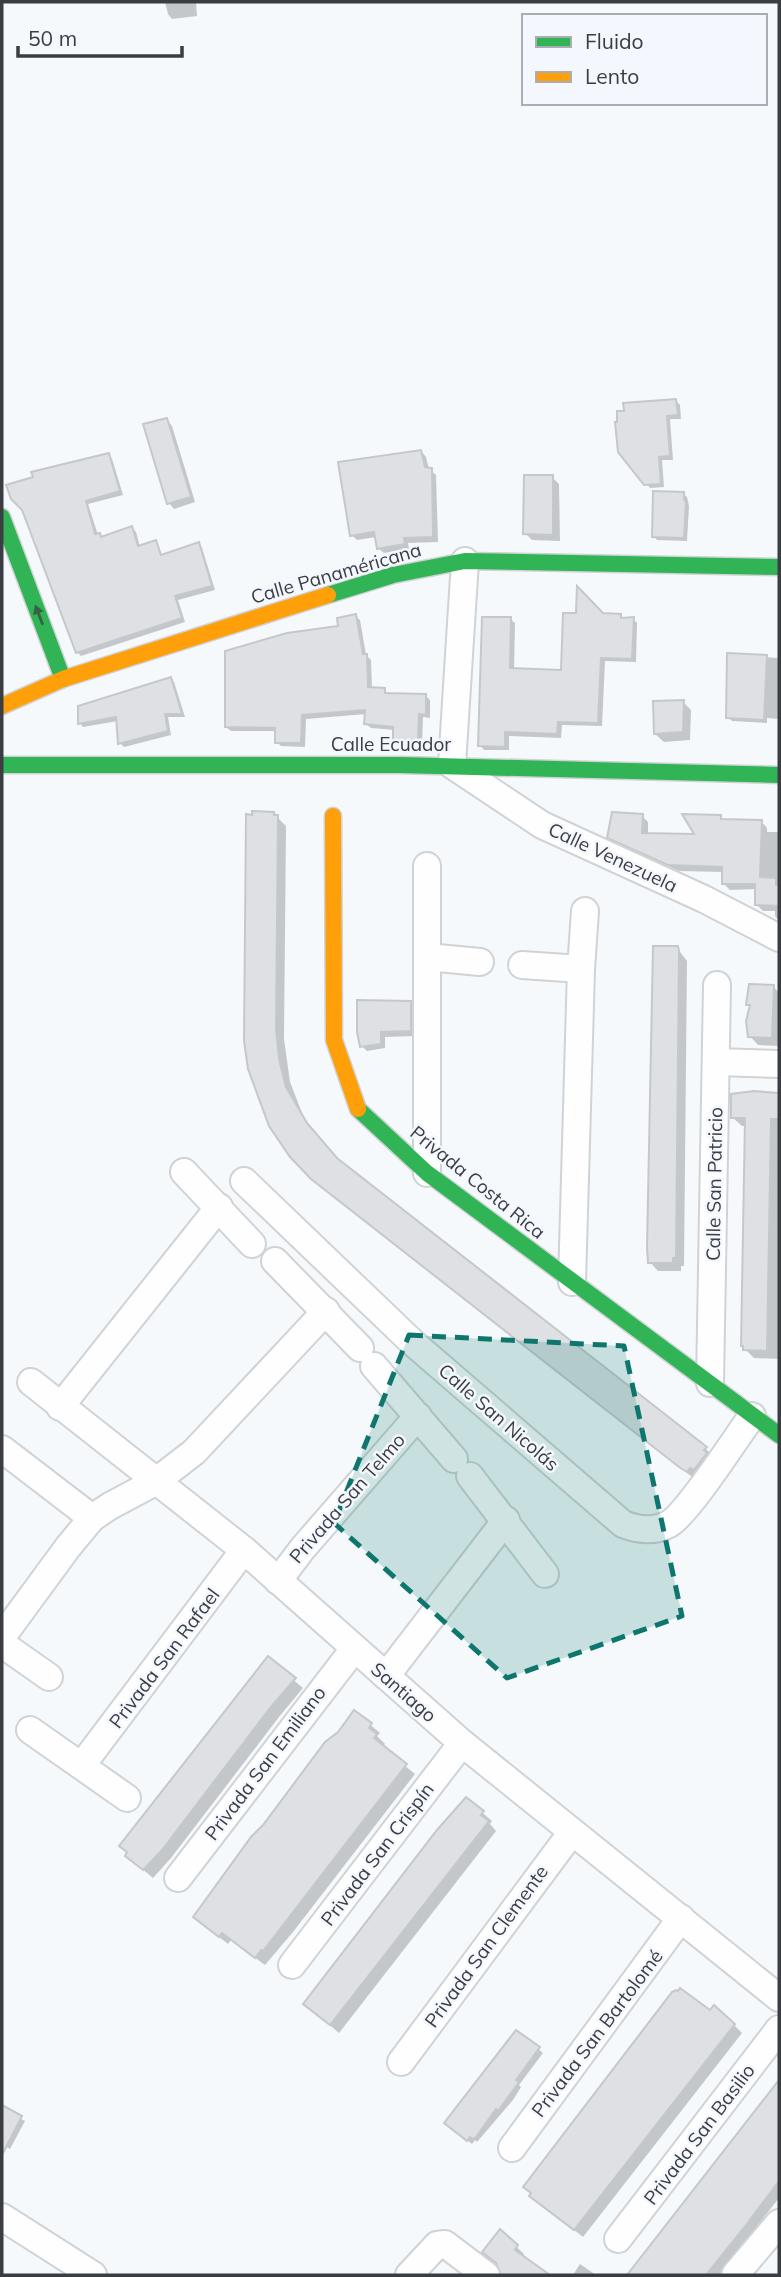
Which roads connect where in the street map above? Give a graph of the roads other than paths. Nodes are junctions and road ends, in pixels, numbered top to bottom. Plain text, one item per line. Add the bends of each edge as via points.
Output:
1 (2, 517) edge
2 (465, 561) junction
3 (779, 567) edge
4 (62, 678) junction
5 (2, 706) edge
6 (2, 765) edge
7 (452, 765) junction
8 (779, 775) edge
9 (332, 816) dead end
10 (428, 866) dead end
11 (585, 911) dead end
12 (779, 938) edge
13 (427, 957) junction
14 (480, 962) dead end
15 (522, 965) dead end
16 (581, 969) junction
17 (717, 985) dead end
18 (716, 1062) junction
19 (779, 1063) edge
20 (184, 1172) dead end
21 (427, 1173) junction
22 (244, 1181) dead end
23 (219, 1207) junction
24 (252, 1244) dead end
25 (275, 1261) dead end
26 (572, 1282) junction
27 (326, 1311) junction
28 (31, 1382) dead end
29 (710, 1383) junction
30 (60, 1407) junction
31 (418, 1416) junction
32 (752, 1416) junction
33 (779, 1435) edge
34 (2, 1448) edge
35 (155, 1482) junction
36 (92, 1518) junction
37 (506, 1520) junction
38 (244, 1550) junction
39 (545, 1574) dead end
40 (278, 1581) junction
41 (2, 1637) edge
42 (2, 1644) edge
43 (354, 1649) junction
44 (386, 1676) junction
45 (49, 1677) dead end
46 (30, 1730) dead end
47 (462, 1743) junction
48 (82, 1765) junction
49 (127, 1798) dead end
50 (572, 1832) junction
51 (178, 1878) dead end
52 (681, 1917) junction
53 (292, 1965) dead end
54 (779, 1998) edge
55 (779, 2029) edge
56 (401, 2062) dead end
57 (512, 2148) dead end
58 (2, 2217) edge
59 (779, 2223) edge
60 (618, 2239) dead end
61 (93, 2275) edge
62 (410, 2275) edge
63 (486, 2275) edge
64 (735, 2275) edge

4 -> 1 street
2 - 3 street, Calle Panaméricana
2 - 4 street, Calle Panaméricana via 393,575
2 - 7 street
4 - 5 street, Calle Panaméricana via 39,681
6 - 7 street, Calle Ecuador
7 - 8 street, Calle Ecuador
7 - 12 street, Calle Venezuela via 542,825
9 - 21 street, Privada Costa Rica via 334,1040 358,1109
10 - 13 street
11 - 16 street
13 - 14 street
13 - 21 street
15 - 16 street
16 - 26 street
17 - 18 street, Calle San Patricio
18 - 19 street
18 - 29 street, Calle San Patricio
20 - 23 street
21 - 26 street, Privada Costa Rica
22 - 32 street, Calle San Nicolás via 412,1342 623,1524 650,1530 670,1523
23 - 24 street
23 - 30 street
25 - 27 street
26 - 29 street, Privada Costa Rica
27 - 31 street
27 - 35 street via 194,1452
28 - 30 street, Santiago
29 - 32 street, Privada Costa Rica
30 - 35 street, Santiago
31 - 37 street
31 - 40 street, Privada San Telmo
32 - 33 street, Privada Costa Rica
34 - 36 street
35 - 36 street
35 - 38 street, Santiago
36 - 41 street
37 - 39 street
37 - 44 street
38 - 40 street, Santiago
38 - 48 street, Privada San Rafael
40 - 43 street, Santiago
42 - 45 street
43 - 44 street, Santiago
43 - 51 street, Privada San Emiliano
44 - 47 street, Santiago
46 - 48 street
47 - 50 street, Santiago
47 - 53 street, Privada San Crispín
48 - 49 street
50 - 52 street, Santiago
50 - 56 street, Privada San Clemente
52 - 54 street, Santiago
52 - 57 street, Privada San Bartolomé
55 - 60 street, Privada San Basilio
58 - 61 street
59 - 64 street
62 - 63 street via 437,2245 445,2244

